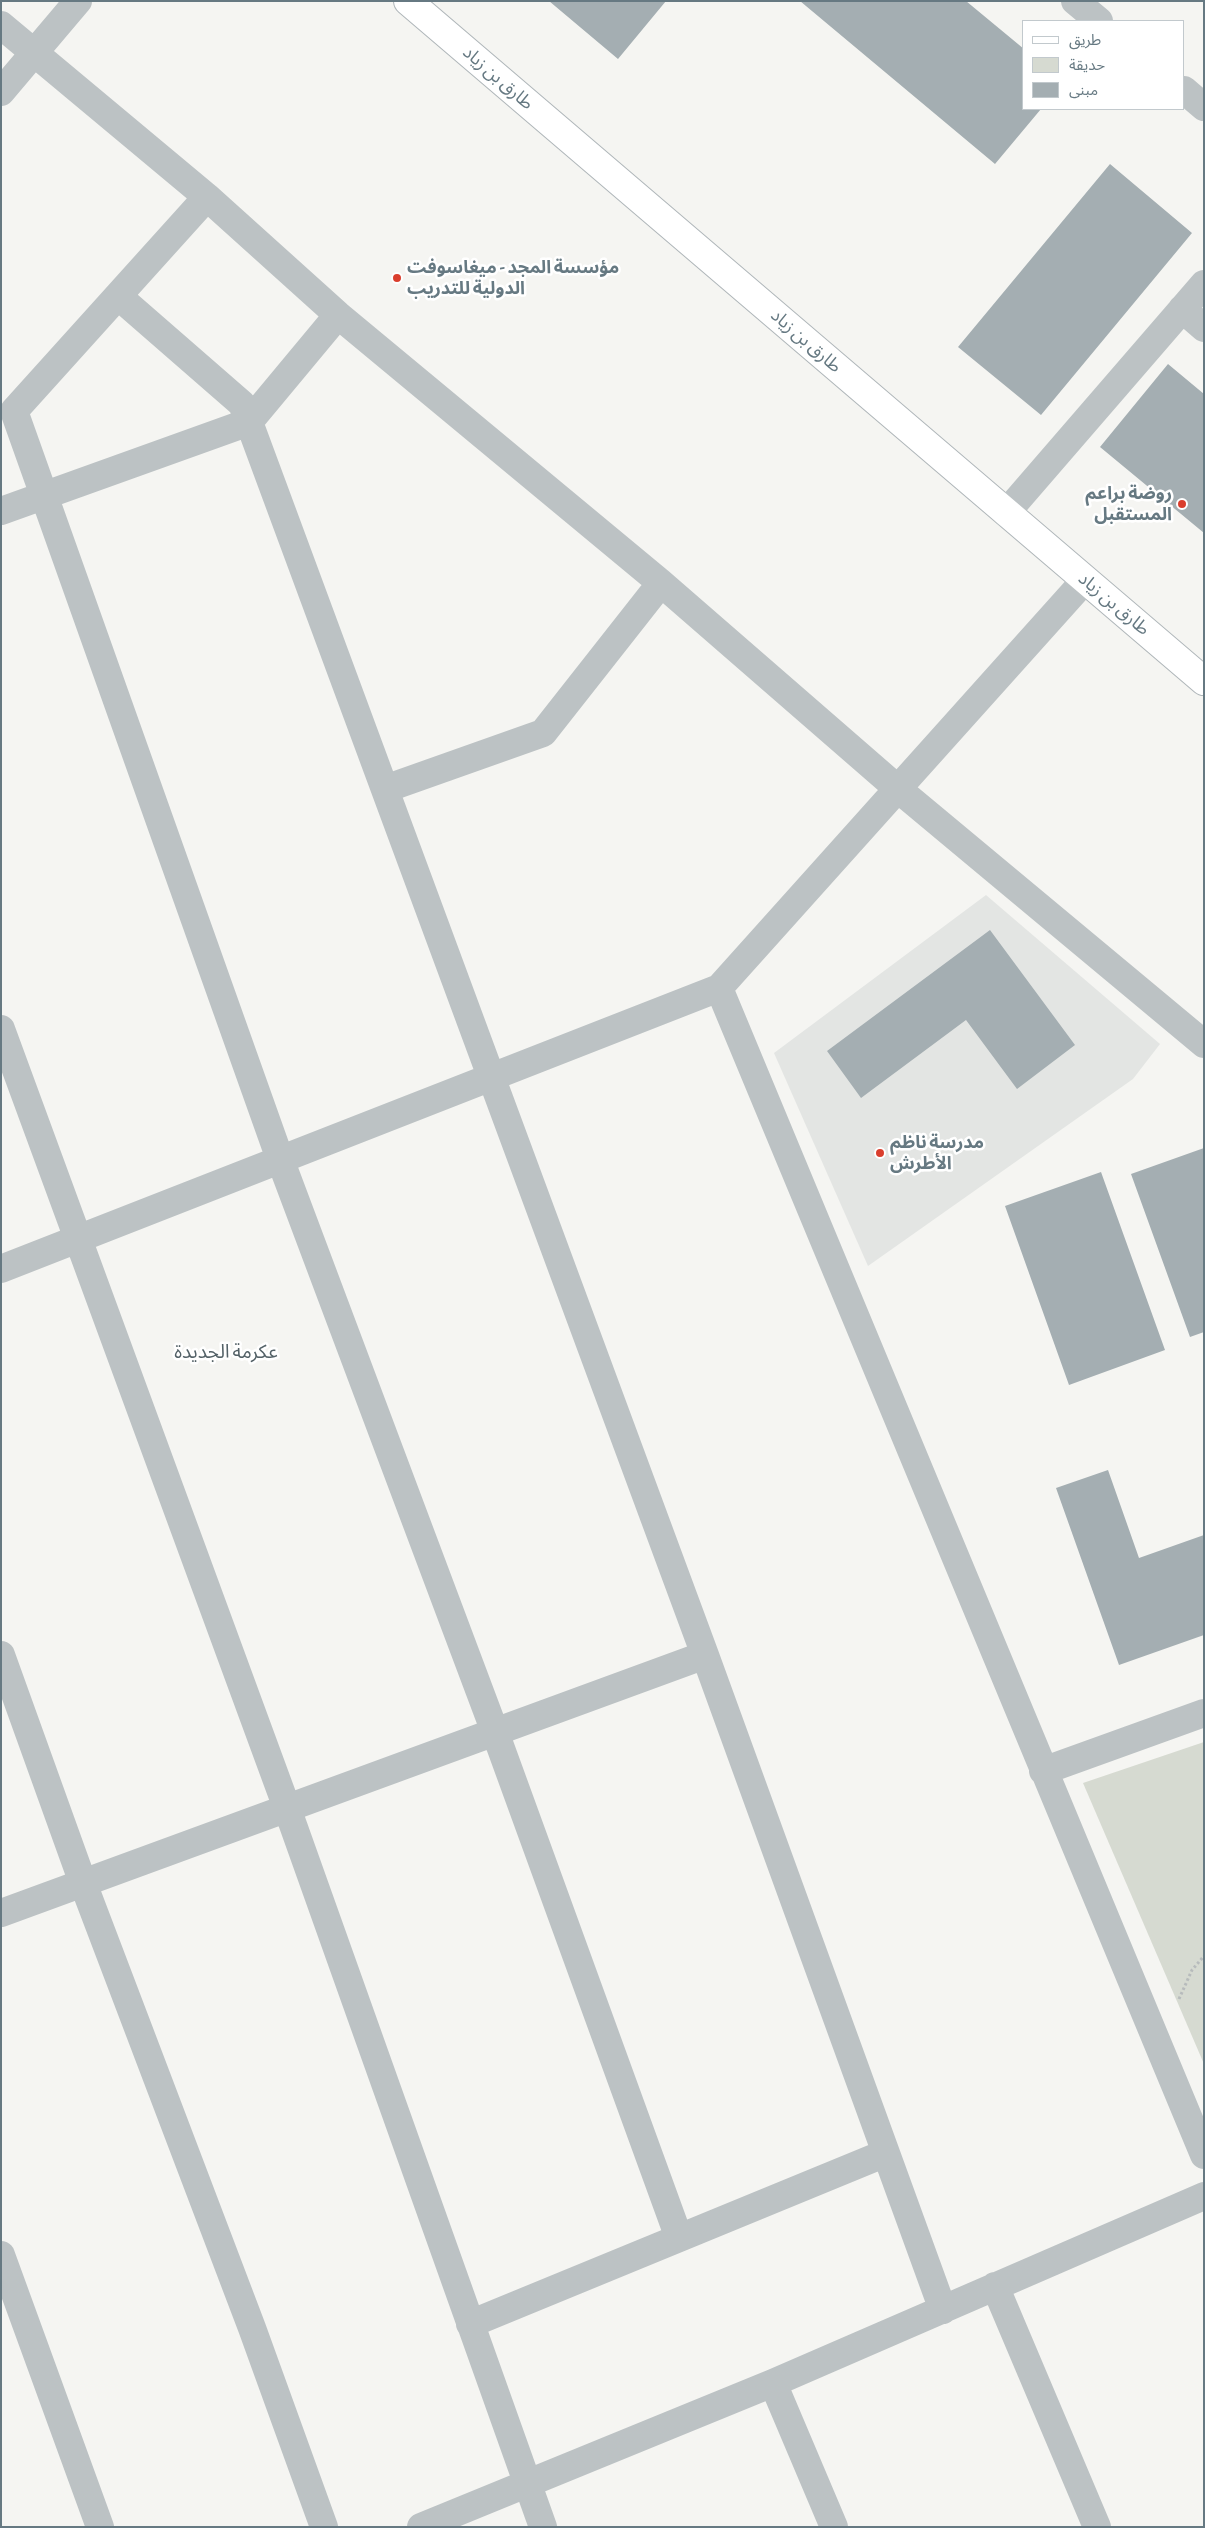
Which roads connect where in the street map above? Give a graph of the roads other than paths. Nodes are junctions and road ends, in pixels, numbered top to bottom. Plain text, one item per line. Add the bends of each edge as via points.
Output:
1 (78, 1) edge
2 (408, 1) edge
3 (1075, 1) edge
4 (1098, 20) edge
5 (1, 25) edge
6 (34, 52) junction
7 (1185, 91) edge
8 (1, 92) edge
9 (1204, 107) edge
10 (207, 197) junction
11 (1204, 284) edge
12 (118, 296) junction
13 (1182, 309) junction
14 (338, 315) junction
15 (1204, 328) edge
16 (249, 422) junction
17 (43, 496) junction
18 (1, 510) edge
19 (1006, 513) junction
20 (1085, 580) junction
21 (661, 583) junction
22 (1204, 680) edge
23 (898, 788) junction
24 (385, 789) junction
25 (718, 988) junction
26 (1, 1029) edge
27 (1204, 1044) edge
28 (491, 1076) junction
29 (280, 1159) junction
30 (78, 1239) junction
31 (1, 1269) edge
32 (1, 1655) edge
33 (705, 1655) junction
34 (1204, 1713) edge
35 (495, 1732) junction
36 (1044, 1771) junction
37 (287, 1808) junction
38 (83, 1883) junction
39 (1, 1913) edge
40 (886, 2153) junction
41 (1204, 2155) edge
42 (1204, 2196) edge
43 (679, 2238) junction
44 (2, 2261) edge
45 (995, 2286) junction
46 (943, 2310) junction
47 (470, 2324) junction
48 (773, 2383) junction
49 (527, 2485) junction
50 (100, 2527) edge
51 (324, 2527) edge
52 (421, 2527) edge
53 (543, 2527) edge
54 (834, 2527) edge
55 (1097, 2527) edge

1 - 6 street
2 - 19 main road, طارق بن زياد
3 - 4 street
5 - 6 street
6 - 8 street
6 - 10 street
7 - 9 street
10 - 12 street
10 - 14 street
11 - 13 street
12 - 16 street via 242,404
12 - 17 street via 14,411
13 - 15 street
13 - 19 street
14 - 16 street
14 - 21 street
16 - 17 street
16 - 24 street
17 - 18 street
17 - 29 street
19 - 20 main road, طارق بن زياد
20 - 22 main road, طارق بن زياد
20 - 23 street
21 - 23 street
21 - 24 street via 543,733
23 - 25 street
23 - 27 street
24 - 28 street
25 - 28 street
25 - 36 street
26 - 30 street
28 - 29 street
28 - 33 street
29 - 30 street
29 - 35 street
30 - 31 street
30 - 37 street
32 - 38 street
33 - 35 street
33 - 40 street
34 - 36 street
35 - 37 street
35 - 43 street
36 - 41 street
37 - 38 street
37 - 47 street
38 - 39 street
38 - 51 street
40 - 43 street
40 - 46 street
42 - 45 street
43 - 47 street
44 - 50 street
45 - 46 street
45 - 55 street
46 - 48 street
47 - 49 street
48 - 49 street
48 - 54 street
49 - 52 street
49 - 53 street

